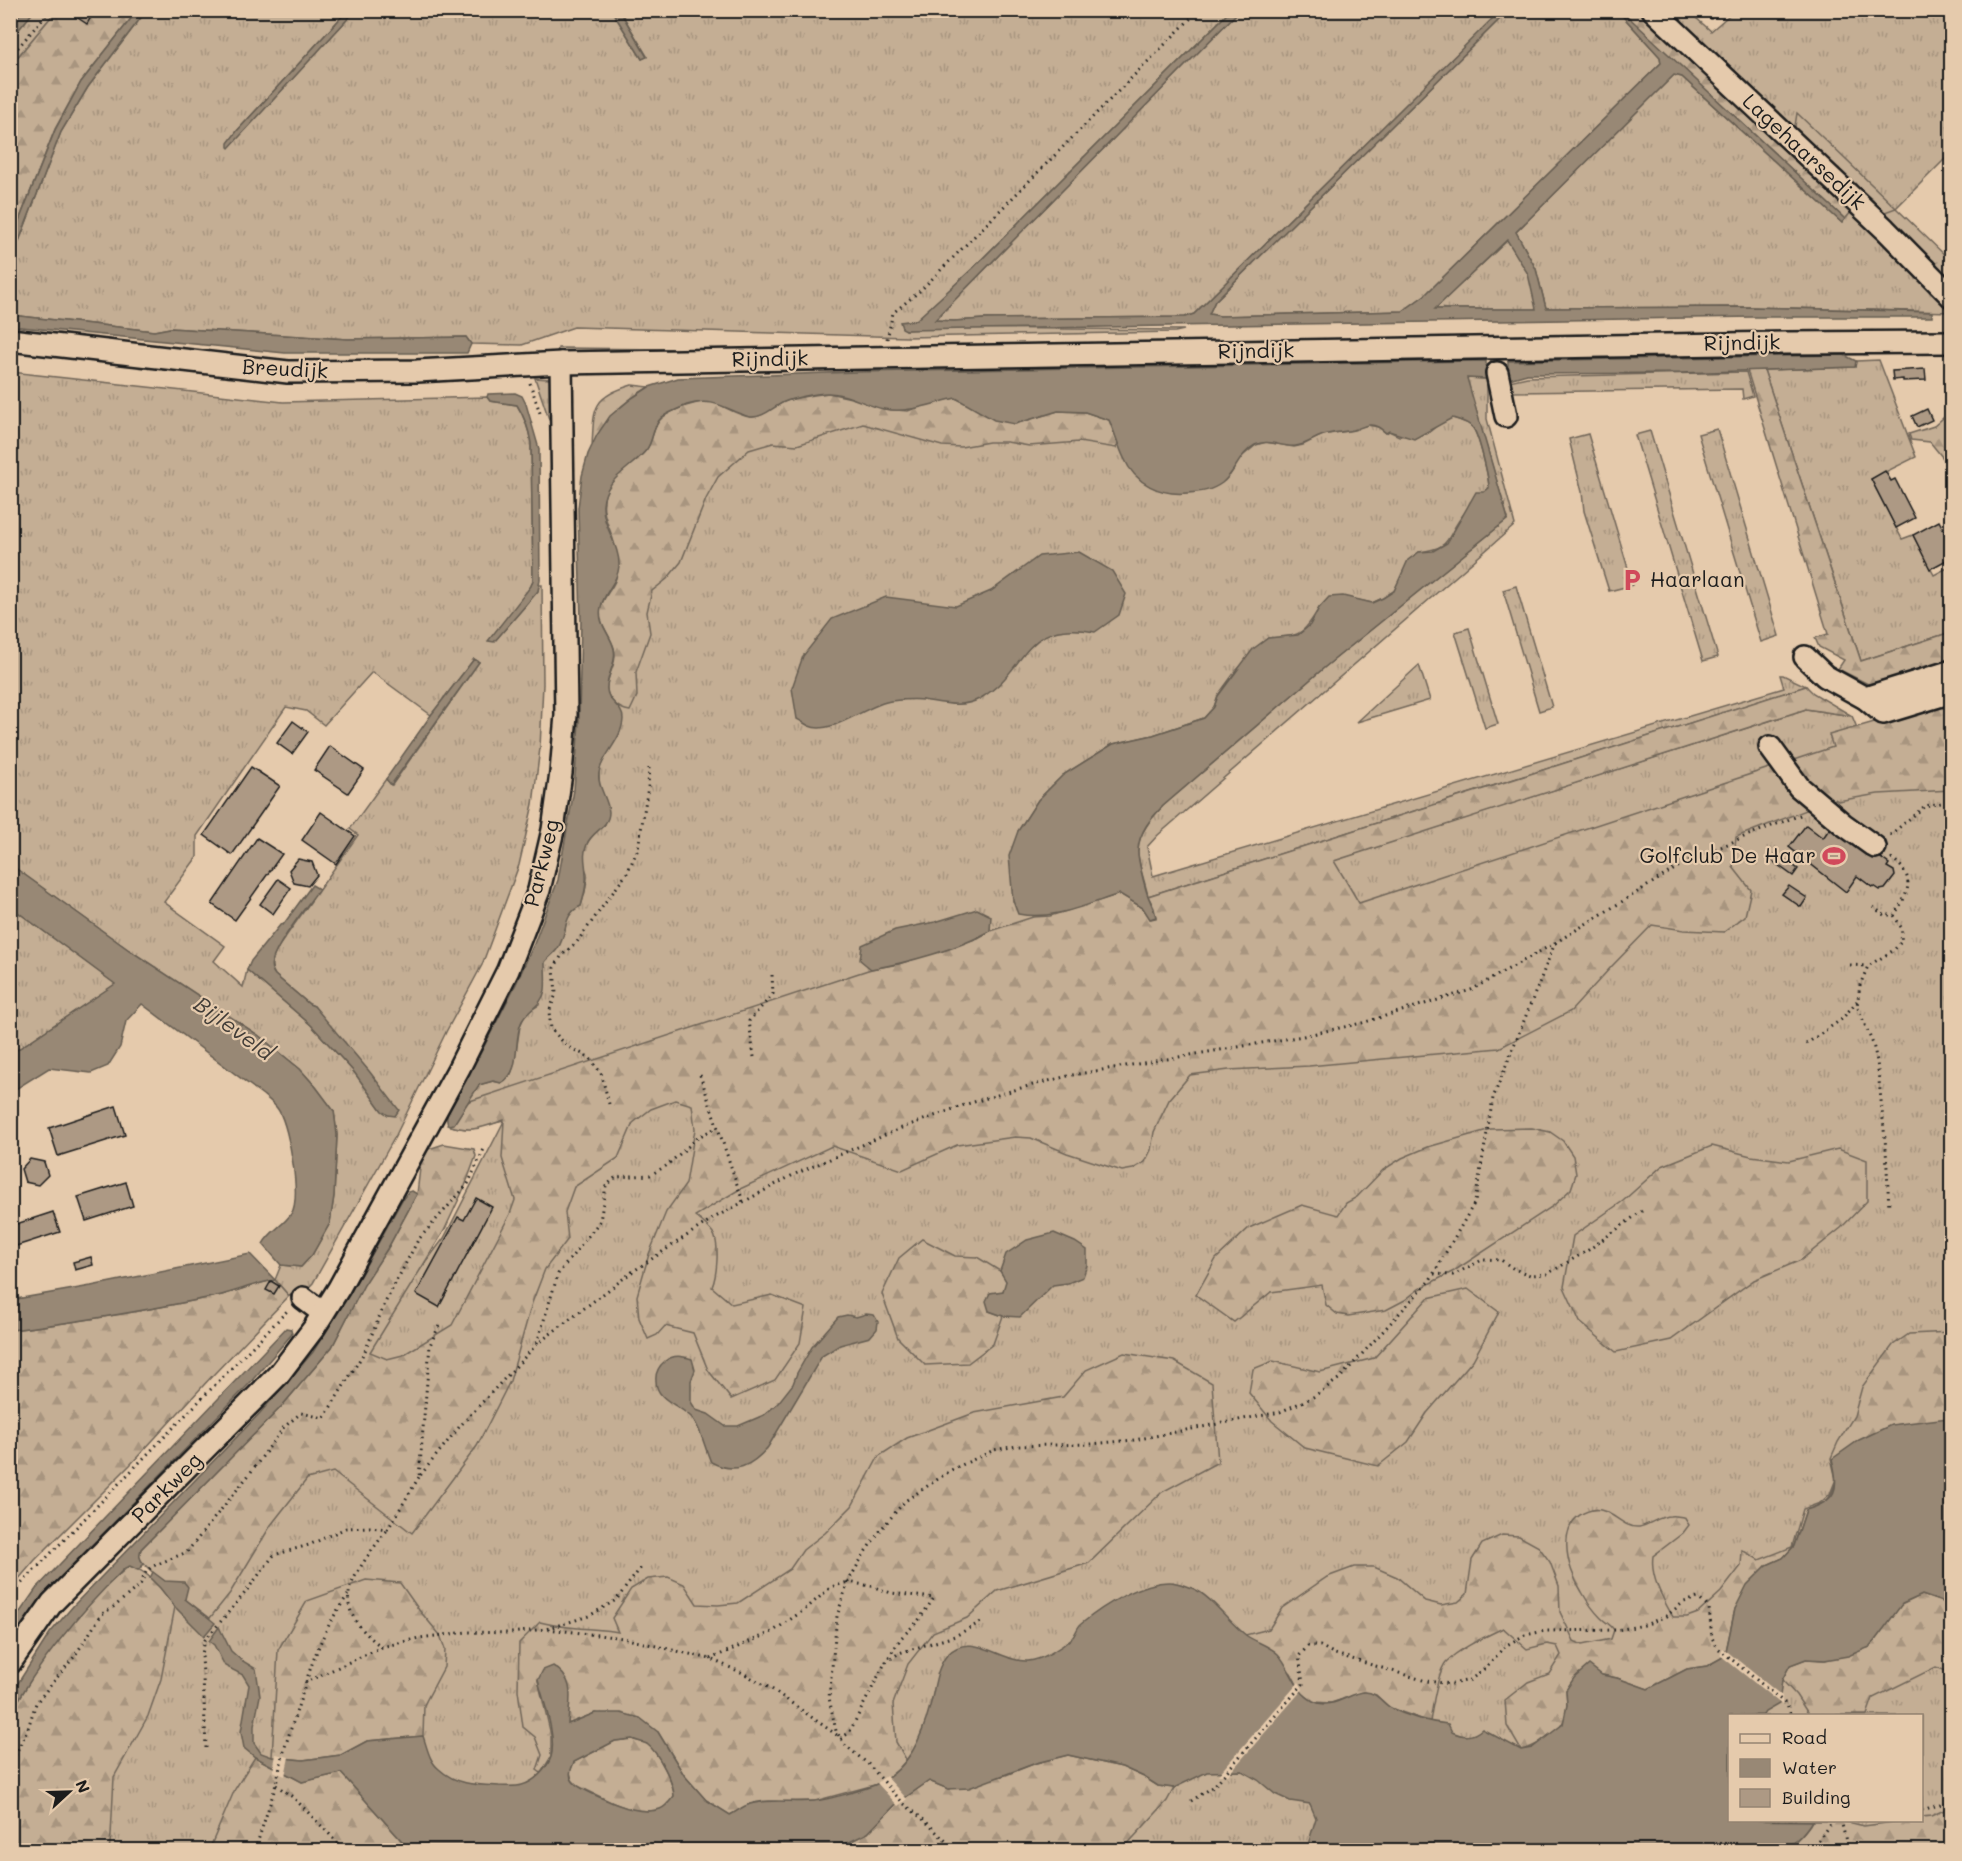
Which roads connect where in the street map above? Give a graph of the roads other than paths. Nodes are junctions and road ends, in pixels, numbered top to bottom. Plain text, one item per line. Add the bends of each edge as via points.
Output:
1 (1653, 10) edge
2 (1952, 297) edge
3 (10, 340) edge
4 (1952, 342) edge
5 (1497, 362) junction
6 (561, 363) junction
7 (1506, 416) dead end
8 (1805, 657) dead end
9 (1952, 671) edge
10 (1952, 692) edge
11 (1865, 698) junction
12 (1770, 747) dead end
13 (1875, 847) road end
14 (303, 1298) road end
15 (324, 1313) junction
16 (10, 1663) edge

1 - 2 street, Lagehaarsedijk via 1886,229
3 - 6 street, Breudijk via 288,372 417,371
4 - 5 street, Rijndijk via 1785,343
5 - 6 street, Rijndijk
5 - 7 street
6 - 15 street, Parkweg via 566,715 553,830 539,890 508,970 459,1068
8 - 11 street via 1825,676
9 - 11 street
10 - 11 street via 1883,713
12 - 13 street via 1799,787
14 - 15 street
15 - 16 street, Parkweg via 279,1374 52,1603

